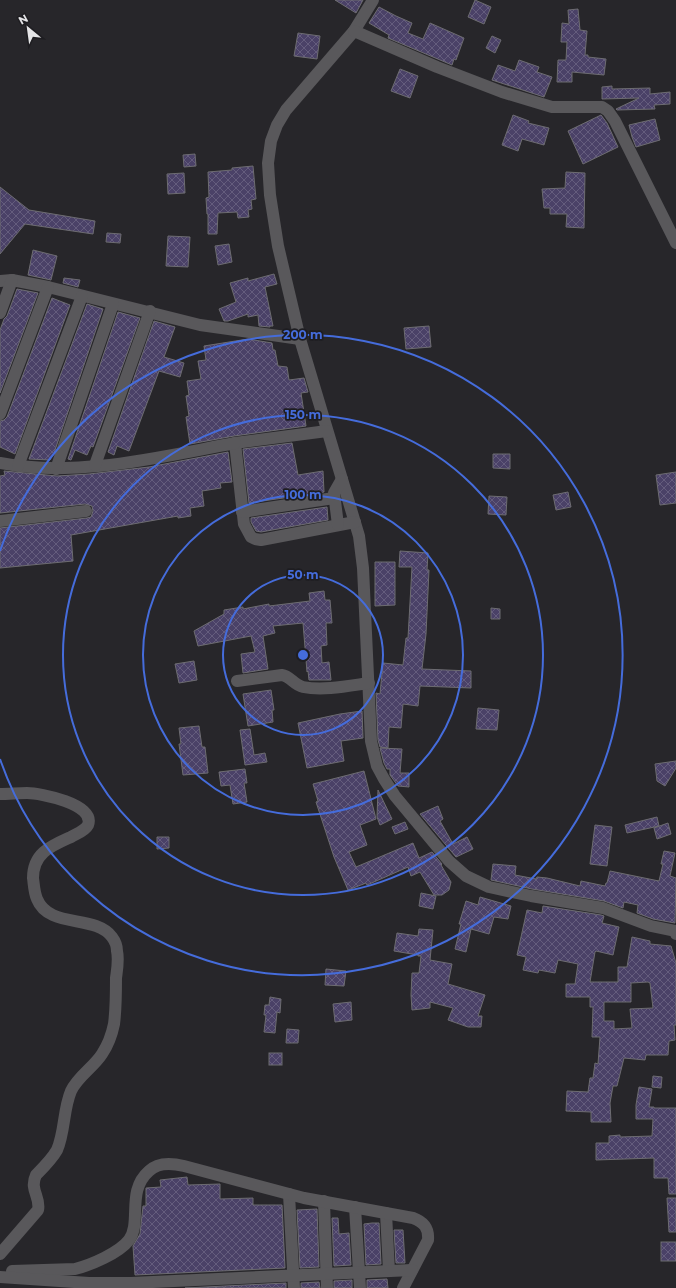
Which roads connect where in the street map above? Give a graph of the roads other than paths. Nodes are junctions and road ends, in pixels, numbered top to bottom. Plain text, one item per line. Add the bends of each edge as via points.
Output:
1 (374, 0) edge
2 (354, 32) junction
3 (676, 243) edge
4 (12, 280) junction
5 (0, 281) edge
6 (48, 287) junction
7 (82, 296) junction
8 (113, 304) junction
9 (150, 312) junction
10 (0, 313) edge
11 (300, 338) junction
12 (0, 414) edge
13 (327, 431) junction
14 (235, 443) junction
15 (0, 462) edge
16 (95, 465) junction
17 (18, 466) junction
18 (56, 469) junction
19 (342, 479) junction
20 (334, 498) junction
21 (86, 511) dead end
22 (242, 512) junction
23 (0, 521) edge
24 (355, 522) junction
25 (338, 525) junction
26 (237, 681) dead end
27 (369, 683) junction
28 (0, 794) edge
29 (676, 932) edge
30 (290, 1194) junction
31 (324, 1201) junction
32 (355, 1207) junction
33 (386, 1213) junction
34 (0, 1254) edge
35 (0, 1259) edge
36 (412, 1270) junction
37 (389, 1271) junction
38 (359, 1272) junction
39 (15, 1274) junction
40 (326, 1274) junction
41 (293, 1275) junction
42 (0, 1277) edge
43 (262, 1282) edge
44 (229, 1283) edge
45 (197, 1284) edge
46 (131, 1285) edge
47 (164, 1285) edge
48 (294, 1288) edge
49 (327, 1288) edge
50 (360, 1288) edge
51 (403, 1288) edge

1 - 2 street
2 - 3 street via 502,92 552,106 602,107 615,121
2 - 11 street via 286,110 271,141 268,163 270,195 278,246
4 - 5 street
4 - 6 street
4 - 10 street
6 - 7 street
6 - 12 street
7 - 8 street
7 - 17 street
8 - 9 street
8 - 18 street
9 - 11 street via 200,325
9 - 16 street
11 - 13 street
13 - 14 street
13 - 19 street
14 - 16 street
14 - 22 street
15 - 17 street
16 - 18 street
17 - 18 street
19 - 20 street via 335,489
19 - 24 street
20 - 22 street
20 - 25 street
21 - 23 street
22 - 25 street via 244,524 251,537 261,540
24 - 25 street
24 - 27 street via 363,568
26 - 27 street via 282,675 287,676 298,686 308,688 335,688
27 - 29 street via 371,740 380,773 449,861 466,876 489,887 603,908 651,926
28 - 34 street via 28,793 48,796 68,802 87,815 88,824 85,828 56,843 35,862 33,872 37,899 46,911 54,916 107,932 118,952 111,1035 101,1056 80,1078 71,1092 57,1149 33,1180 38,1210
30 - 31 street
30 - 39 street via 175,1164 159,1165 144,1175 139,1185 132,1234 118,1250 75,1269
30 - 41 street
31 - 32 street
31 - 40 street
32 - 33 street
32 - 38 street
33 - 36 street via 413,1218 426,1226 428,1240
33 - 37 street
35 - 39 street
36 - 37 street
36 - 51 street
37 - 38 street
38 - 40 street
38 - 50 street
39 - 42 street
39 - 46 street
40 - 41 street
40 - 49 street
41 - 43 street
41 - 48 street
43 - 44 street
44 - 45 street
45 - 47 street
46 - 47 street

